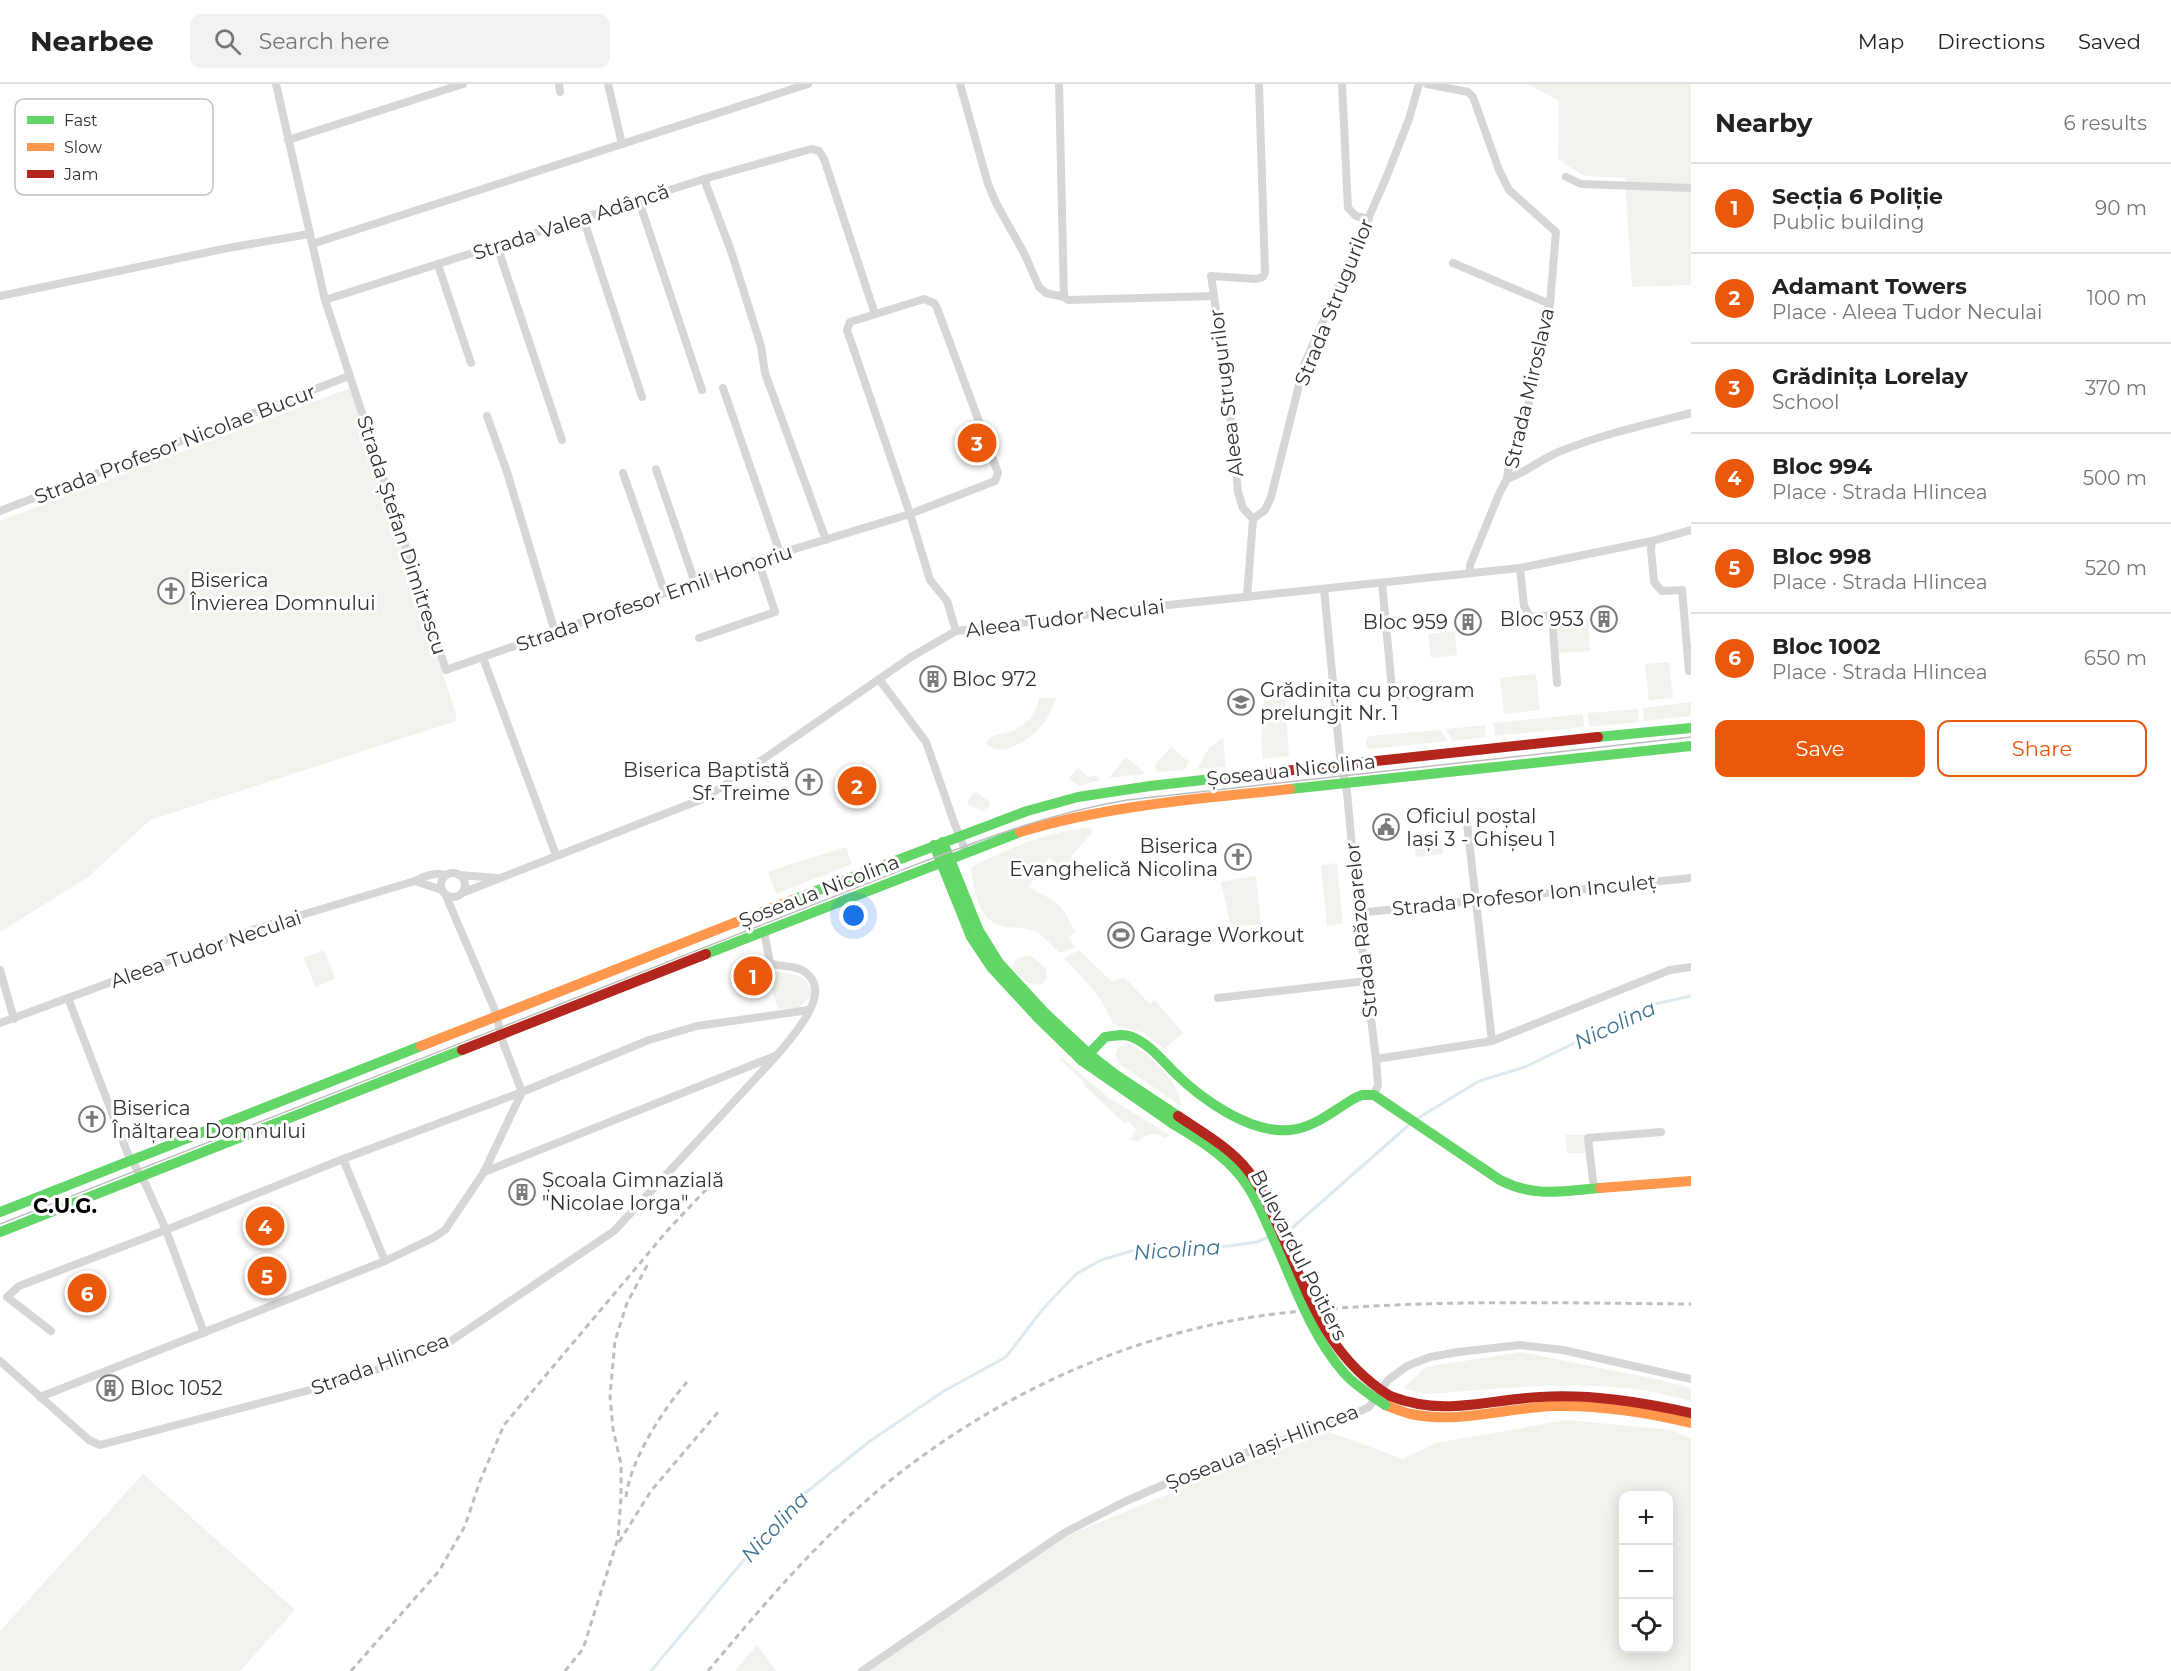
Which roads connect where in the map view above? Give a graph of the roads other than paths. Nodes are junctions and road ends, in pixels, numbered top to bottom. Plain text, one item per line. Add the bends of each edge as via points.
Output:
1 (276, 84) edge
2 (463, 84) edge
3 (608, 84) edge
4 (808, 84) edge
5 (960, 84) edge
6 (1059, 84) edge
7 (1259, 84) edge
8 (1342, 84) edge
9 (1419, 84) edge
10 (1427, 84) edge
11 (288, 140) junction
12 (622, 144) junction
13 (1566, 177) dead end
14 (704, 180) junction
15 (1691, 188) edge
16 (639, 201) junction
17 (583, 218) junction
18 (1369, 219) junction
19 (309, 234) junction
20 (312, 244) junction
21 (497, 246) junction
22 (1453, 263) dead end
23 (438, 265) junction
24 (0, 296) edge
25 (1214, 296) junction
26 (1064, 297) junction
27 (325, 300) junction
28 (1550, 303) junction
29 (875, 314) junction
30 (471, 363) dead end
31 (350, 376) junction
32 (723, 388) dead end
33 (702, 390) dead end
34 (642, 397) dead end
35 (1691, 413) edge
36 (488, 416) dead end
37 (562, 440) dead end
38 (656, 469) dead end
39 (623, 473) dead end
40 (1508, 479) junction
41 (0, 511) edge
42 (910, 513) junction
43 (1253, 519) junction
44 (1691, 530) edge
45 (826, 540) junction
46 (1652, 541) junction
47 (780, 553) junction
48 (758, 560) junction
49 (1520, 568) junction
50 (1470, 573) junction
51 (695, 582) junction
52 (1382, 583) junction
53 (1324, 589) junction
54 (665, 593) junction
55 (1247, 597) junction
56 (956, 631) junction
57 (555, 632) junction
58 (699, 638) dead end
59 (483, 658) junction
60 (1689, 671) dead end
61 (879, 679) junction
62 (1557, 683) dead end
63 (1472, 693) dead end
64 (1691, 728) edge
65 (1691, 746) edge
66 (1342, 765) junction
67 (1346, 782) junction
68 (1467, 823) dead end
69 (959, 836) junction
70 (939, 844) junction
71 (966, 852) junction
72 (556, 855) junction
73 (945, 861) junction
74 (446, 875) junction
75 (459, 875) junction
76 (499, 878) junction
77 (1691, 878) edge
78 (415, 881) junction
79 (444, 893) junction
80 (459, 895) junction
81 (1474, 900) junction
82 (1358, 913) junction
83 (454, 916) junction
84 (764, 931) junction
85 (1691, 967) edge
86 (0, 970) edge
87 (1365, 981) junction
88 (68, 998) junction
89 (1218, 998) dead end
90 (809, 1010) junction
91 (497, 1017) junction
92 (14, 1019) junction
93 (0, 1023) edge
94 (501, 1034) junction
95 (1492, 1041) junction
96 (778, 1054) junction
97 (1085, 1057) junction
98 (1376, 1059) junction
99 (522, 1092) junction
100 (1374, 1095) junction
101 (1661, 1132) dead end
102 (343, 1159) junction
103 (132, 1160) junction
104 (484, 1172) junction
105 (141, 1176) junction
106 (1691, 1181) edge
107 (1594, 1189) junction
108 (0, 1212) edge
109 (166, 1230) junction
110 (0, 1232) edge
111 (385, 1261) junction
112 (51, 1331) dead end
113 (204, 1333) junction
114 (0, 1361) edge
115 (1691, 1379) edge
116 (40, 1397) junction
117 (1387, 1400) junction
118 (1691, 1413) edge
119 (1691, 1423) edge
120 (862, 1671) edge

1 - 11 street, Strada Ștefan Dimitrescu
2 - 11 street
3 - 12 street
4 - 12 street
5 - 26 street via 996,203 1039,287
6 - 26 street
7 - 25 street via 1265,273 1263,278 1256,279 1211,276
8 - 18 street via 1348,208 1356,216
9 - 18 street, Strada Strugurilor
10 - 28 street, Strada Miroslava via 1468,92 1473,97 1509,190 1556,232
11 - 19 street, Strada Ștefan Dimitrescu
12 - 20 street
13 - 15 street via 1581,184
14 - 16 street, Strada Valea Adâncă
14 - 29 street, Strada Valea Adâncă via 811,149 819,151
14 - 45 street via 762,346 765,372
16 - 17 street, Strada Valea Adâncă
16 - 33 street
17 - 21 street, Strada Valea Adâncă
17 - 34 street
18 - 43 street, Strada Strugurilor via 1304,365 1271,497 1265,510
19 - 20 street, Strada Ștefan Dimitrescu
19 - 24 street
20 - 27 street, Strada Ștefan Dimitrescu
21 - 23 street, Strada Valea Adâncă
21 - 37 street
22 - 28 street
23 - 27 street, Strada Valea Adâncă
23 - 30 street
25 - 26 street, Aleea Strugurilor via 1068,300
25 - 43 street, Aleea Strugurilor via 1238,492 1243,508
27 - 31 street, Strada Ștefan Dimitrescu
28 - 40 street, Strada Miroslava
29 - 42 street via 850,322 847,333
29 - 42 street, Strada Profesor Emil Honoriu via 919,299 934,303 998,472 995,481
31 - 41 street, Strada Profesor Nicolae Bucur
31 - 59 street, Strada Ștefan Dimitrescu via 446,670
32 - 47 street
35 - 40 street via 1559,451
36 - 57 street
38 - 51 street
39 - 54 street
40 - 50 street, Strada Miroslava
42 - 45 street, Strada Profesor Emil Honoriu
42 - 56 street via 930,580 947,600
43 - 55 street
44 - 46 street, Aleea Tudor Neculai
45 - 47 street, Strada Profesor Emil Honoriu
46 - 49 street, Aleea Tudor Neculai
46 - 60 street via 1654,582 1662,591 1682,590
47 - 48 street, Strada Profesor Emil Honoriu
48 - 51 street, Strada Profesor Emil Honoriu
48 - 58 street via 775,612
49 - 50 street, Aleea Tudor Neculai
49 - 62 street via 1524,606 1530,617 1552,615
50 - 52 street, Aleea Tudor Neculai
51 - 54 street, Strada Profesor Emil Honoriu
52 - 53 street, Aleea Tudor Neculai
52 - 63 street via 1392,689 1400,696
53 - 55 street, Aleea Tudor Neculai
53 - 66 street
54 - 57 street, Strada Profesor Emil Honoriu
55 - 56 street, Aleea Tudor Neculai
56 - 61 street, Aleea Tudor Neculai
57 - 59 street, Strada Profesor Emil Honoriu
59 - 72 street
61 - 69 street via 926,742
61 - 72 street, Aleea Tudor Neculai via 705,798
64 - 66 main road, Șoseaua Nicolina
65 - 67 main road, Șoseaua Nicolina
66 - 67 street, Strada Răzoarelor
66 - 69 main road, Șoseaua Nicolina via 1093,795 1027,811
67 - 71 main road, Șoseaua Nicolina via 1107,810 1034,828
67 - 82 street, Strada Răzoarelor
68 - 81 street
69 - 70 main road, Șoseaua Nicolina
69 - 71 street
70 - 73 main road, Bulevardul Poitiers
70 - 91 main road, Șoseaua Nicolina
71 - 73 main road, Șoseaua Nicolina
72 - 76 street, Aleea Tudor Neculai
73 - 84 main road, Șoseaua Nicolina
73 - 97 main road, Bulevardul Poitiers via 971,937 986,961 1038,1018
74 - 75 street, Aleea Tudor Neculai
74 - 78 street, Aleea Tudor Neculai via 430,875
74 - 79 street via 441,883
75 - 76 street, Aleea Tudor Neculai
75 - 80 street via 465,883
76 - 80 street, Aleea Tudor Neculai
77 - 81 street, Strada Profesor Ion Inculeț
78 - 79 street, Aleea Tudor Neculai
78 - 88 street, Aleea Tudor Neculai via 258,928
79 - 80 street, Aleea Tudor Neculai
79 - 83 street
80 - 83 street
81 - 82 street, Strada Profesor Ion Inculeț
81 - 95 street
82 - 87 street, Strada Răzoarelor
83 - 91 street
84 - 90 street, Strada Hlincea via 770,963 797,967 814,981 816,997
84 - 94 main road, Șoseaua Nicolina
85 - 95 street via 1670,970
86 - 92 street
87 - 89 street
87 - 98 street, Strada Răzoarelor
88 - 92 street, Aleea Tudor Neculai
88 - 103 street
90 - 96 street, Strada Hlincea
90 - 99 street via 697,1026 668,1034
91 - 94 street
91 - 103 main road, Șoseaua Nicolina
92 - 93 street, Aleea Tudor Neculai
94 - 99 street
94 - 105 main road, Șoseaua Nicolina
95 - 98 street
96 - 104 street
96 - 116 street, Strada Hlincea via 614,1231 442,1347 344,1381 100,1445
97 - 100 main road via 1105,1037 1131,1036 1203,1097 1246,1121 1276,1130 1303,1128 1355,1098
97 - 117 main road, Bulevardul Poitiers, bridge via 1106,1080 1175,1120 1242,1178 1321,1341 1361,1390
98 - 100 street, Strada Răzoarelor via 1378,1084
99 - 102 street
99 - 104 street
100 - 107 main road via 1515,1188 1539,1193
101 - 107 street via 1588,1138
102 - 109 street
102 - 111 street
103 - 105 street
103 - 108 main road, Șoseaua Nicolina
104 - 111 street via 445,1230
105 - 109 street
105 - 110 main road, Șoseaua Nicolina
106 - 107 main road
109 - 112 street via 19,1286 7,1297
109 - 113 street
111 - 113 street
113 - 116 street
114 - 116 street, Strada Hlincea
115 - 120 street, Șoseaua Iași-Hlincea via 1563,1350 1520,1345 1458,1352 1407,1366 1388,1380 1369,1407 1174,1480 1064,1533
117 - 118 main road, Bulevardul Poitiers via 1447,1408 1538,1397 1598,1397
117 - 119 main road, Bulevardul Poitiers via 1411,1414 1447,1418 1535,1407 1588,1407 1621,1409

